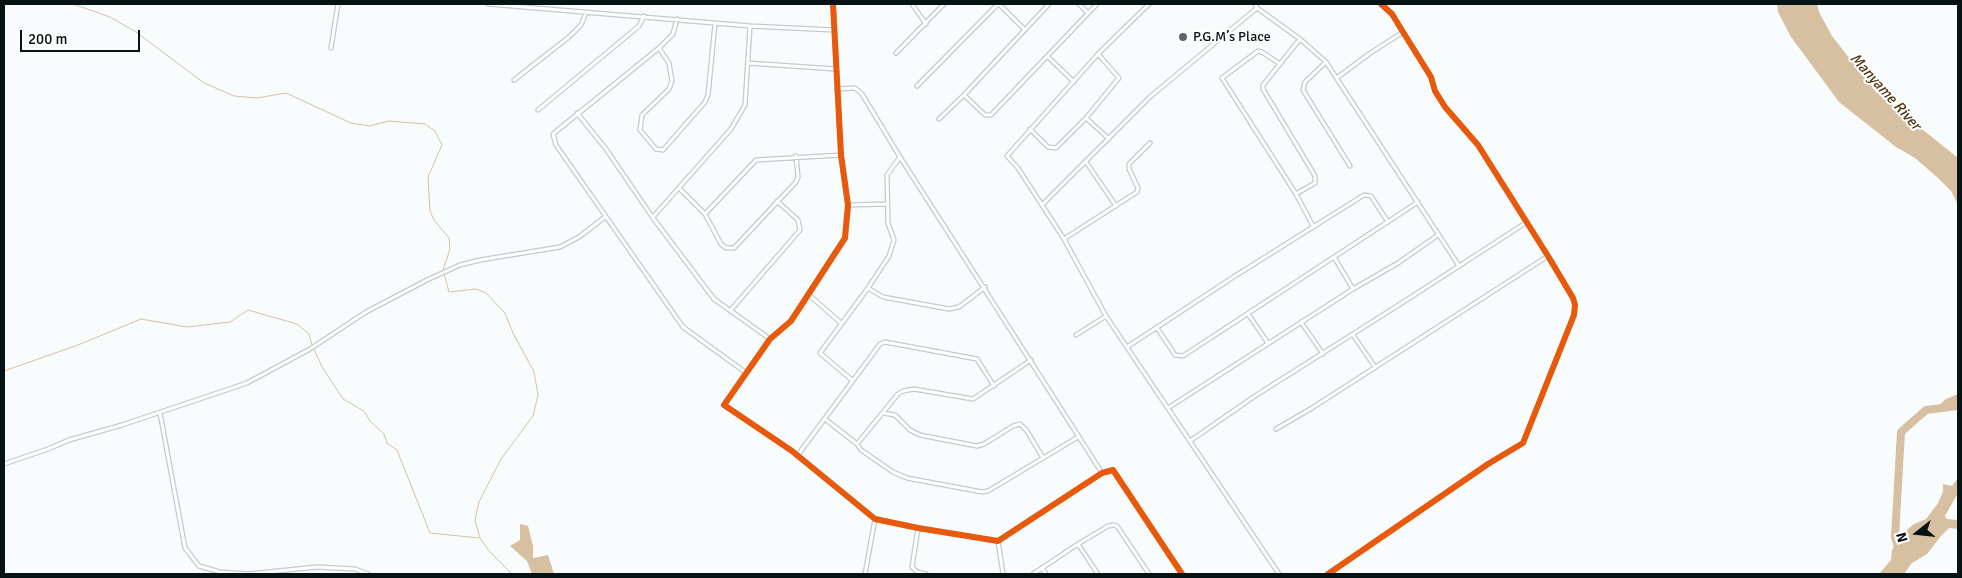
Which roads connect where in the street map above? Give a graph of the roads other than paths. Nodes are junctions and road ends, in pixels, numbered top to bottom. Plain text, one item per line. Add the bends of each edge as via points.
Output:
1 (338, 4) edge
2 (488, 4) edge
3 (548, 4) edge
4 (833, 4) edge
5 (912, 4) edge
6 (944, 4) edge
7 (998, 4) edge
8 (1049, 4) edge
9 (1079, 4) edge
10 (1097, 4) edge
11 (1149, 4) edge
12 (1255, 4) edge
13 (1381, 4) edge
14 (1257, 8) junction
15 (547, 9) junction
16 (1087, 12) junction
17 (586, 13) junction
18 (644, 16) junction
19 (677, 20) junction
20 (715, 24) junction
21 (926, 24) junction
22 (750, 26) junction
23 (1024, 29) junction
24 (834, 30) junction
25 (1404, 32) junction
26 (1300, 39) junction
27 (331, 48) dead end
28 (659, 48) junction
29 (896, 54) dead end
30 (1098, 54) junction
31 (1048, 57) junction
32 (1326, 62) junction
33 (748, 63) junction
34 (1280, 64) junction
35 (836, 69) junction
36 (1338, 77) junction
37 (514, 80) dead end
38 (1074, 82) junction
39 (917, 86) dead end
40 (838, 89) junction
41 (964, 95) junction
42 (538, 110) dead end
43 (577, 113) junction
44 (1086, 118) junction
45 (939, 119) dead end
46 (1030, 129) junction
47 (1109, 139) junction
48 (1150, 143) dead end
49 (841, 155) junction
50 (796, 156) junction
51 (900, 157) junction
52 (1086, 162) junction
53 (1350, 166) dead end
54 (680, 189) junction
55 (1296, 194) junction
56 (777, 201) junction
57 (1418, 202) junction
58 (887, 204) junction
59 (1042, 204) junction
60 (848, 205) junction
61 (1116, 206) junction
62 (705, 214) junction
63 (605, 217) junction
64 (653, 218) junction
65 (1388, 222) junction
66 (1526, 222) junction
67 (1313, 226) junction
68 (1438, 235) junction
69 (1064, 239) junction
70 (1334, 256) junction
71 (1548, 256) junction
72 (1460, 267) junction
73 (868, 288) junction
74 (984, 288) junction
75 (1353, 289) junction
76 (809, 295) junction
77 (730, 311) junction
78 (1248, 314) junction
79 (1106, 316) junction
80 (1301, 322) junction
81 (841, 323) junction
82 (1157, 328) junction
83 (1076, 335) dead end
84 (1353, 335) junction
85 (770, 339) junction
86 (1268, 343) junction
87 (1127, 347) junction
88 (1323, 354) junction
89 (1031, 360) junction
90 (1375, 367) junction
91 (745, 372) junction
92 (853, 381) junction
93 (994, 386) junction
94 (1168, 408) junction
95 (160, 413) junction
96 (883, 413) junction
97 (825, 419) junction
98 (1276, 429) dead end
99 (1078, 437) junction
100 (1190, 440) junction
101 (857, 444) junction
102 (797, 456) junction
103 (1043, 458) junction
104 (4, 464) edge
105 (1102, 473) junction
106 (875, 519) junction
107 (918, 528) junction
108 (998, 541) junction
109 (1078, 544) junction
110 (1042, 568) junction
111 (368, 574) edge
112 (865, 574) edge
113 (926, 574) edge
114 (1003, 574) edge
115 (1033, 574) edge
116 (1046, 574) edge
117 (1098, 574) edge
118 (1149, 574) edge
119 (1182, 574) edge
120 (1279, 574) edge
121 (1328, 574) edge

1 - 27 street
2 - 15 street
3 - 15 street
4 - 24 street
5 - 21 street
6 - 21 street
7 - 23 street
7 - 39 street
8 - 23 street
9 - 16 street
10 - 16 street
11 - 30 street
12 - 14 street
13 - 25 street
14 - 26 street
14 - 47 street via 1151,96
15 - 17 street
16 - 31 street
17 - 18 street
17 - 37 street via 581,25
18 - 19 street
18 - 42 street via 639,26
19 - 20 street
19 - 28 street via 672,34
20 - 22 street
20 - 28 street via 706,102 662,150 656,149 640,130 642,115 672,81 669,63
21 - 29 street
22 - 24 street
22 - 33 street
23 - 41 street
24 - 35 street
25 - 36 street
25 - 66 street via 1445,107 1478,145
26 - 32 street
26 - 34 street
28 - 43 street
30 - 38 street
30 - 44 street via 1119,78
31 - 38 street
31 - 41 street via 991,115 985,115
32 - 36 street
32 - 53 street via 1305,82 1303,90
33 - 35 street
33 - 54 street via 746,102 734,125
34 - 55 street via 1262,89 1315,176 1315,183
34 - 55 street via 1258,51 1222,78
35 - 40 street
36 - 57 street
38 - 46 street
40 - 49 street
40 - 51 street via 855,88 862,94
41 - 45 street
43 - 63 street via 553,134 556,145
43 - 64 street
44 - 46 street via 1056,148 1048,147
44 - 47 street
46 - 59 street via 1007,156
47 - 52 street
48 - 61 street via 1130,164 1138,190
49 - 50 street
49 - 60 street
50 - 56 street via 798,180
50 - 62 street via 752,161
51 - 58 street via 887,175
51 - 74 street
52 - 59 street
52 - 61 street
54 - 62 street
54 - 64 street
55 - 67 street
56 - 62 street via 734,248 721,244
56 - 77 street via 798,220 800,230
57 - 65 street
57 - 68 street
58 - 60 street
58 - 73 street via 894,242 889,256
59 - 69 street
60 - 76 street via 845,238
61 - 69 street
63 - 91 street via 683,327
63 - 95 street via 560,247 460,265 366,312 317,345 247,383
64 - 77 street via 714,300
65 - 67 street via 1371,196 1364,195
65 - 70 street
66 - 71 street
66 - 72 street
67 - 82 street
68 - 72 street
68 - 75 street
69 - 79 street
70 - 75 street
70 - 78 street
71 - 90 street
71 - 121 street via 1573,298 1574,315 1526,439
72 - 84 street
73 - 74 street via 883,297 949,309 959,307
73 - 81 street
74 - 89 street
75 - 80 street
76 - 81 street
76 - 85 street via 788,324
77 - 85 street
78 - 82 street via 1182,356 1175,355
78 - 86 street
79 - 83 street
79 - 87 street
80 - 86 street
80 - 88 street
81 - 92 street via 820,353
82 - 87 street
84 - 88 street
84 - 90 street
85 - 91 street
86 - 94 street
87 - 94 street
88 - 100 street
89 - 93 street
89 - 99 street
90 - 98 street
91 - 102 street via 724,405
92 - 93 street via 880,344 885,342 977,359
92 - 97 street
93 - 96 street via 973,399 909,389 898,394
94 - 100 street
95 - 104 street via 69,440
95 - 111 street via 185,548 199,566 220,572 248,574 317,567 355,569
96 - 101 street
96 - 103 street via 895,415 920,435 977,446 1020,424
97 - 101 street
97 - 102 street
99 - 103 street
99 - 105 street
100 - 120 street
101 - 103 street via 861,450 903,477 982,492
102 - 106 street
105 - 108 street
105 - 119 street via 1113,470
106 - 107 street
106 - 112 street
107 - 108 street
107 - 113 street via 912,567
108 - 114 street
109 - 110 street
109 - 117 street
109 - 118 street via 1114,525
110 - 115 street
110 - 116 street

